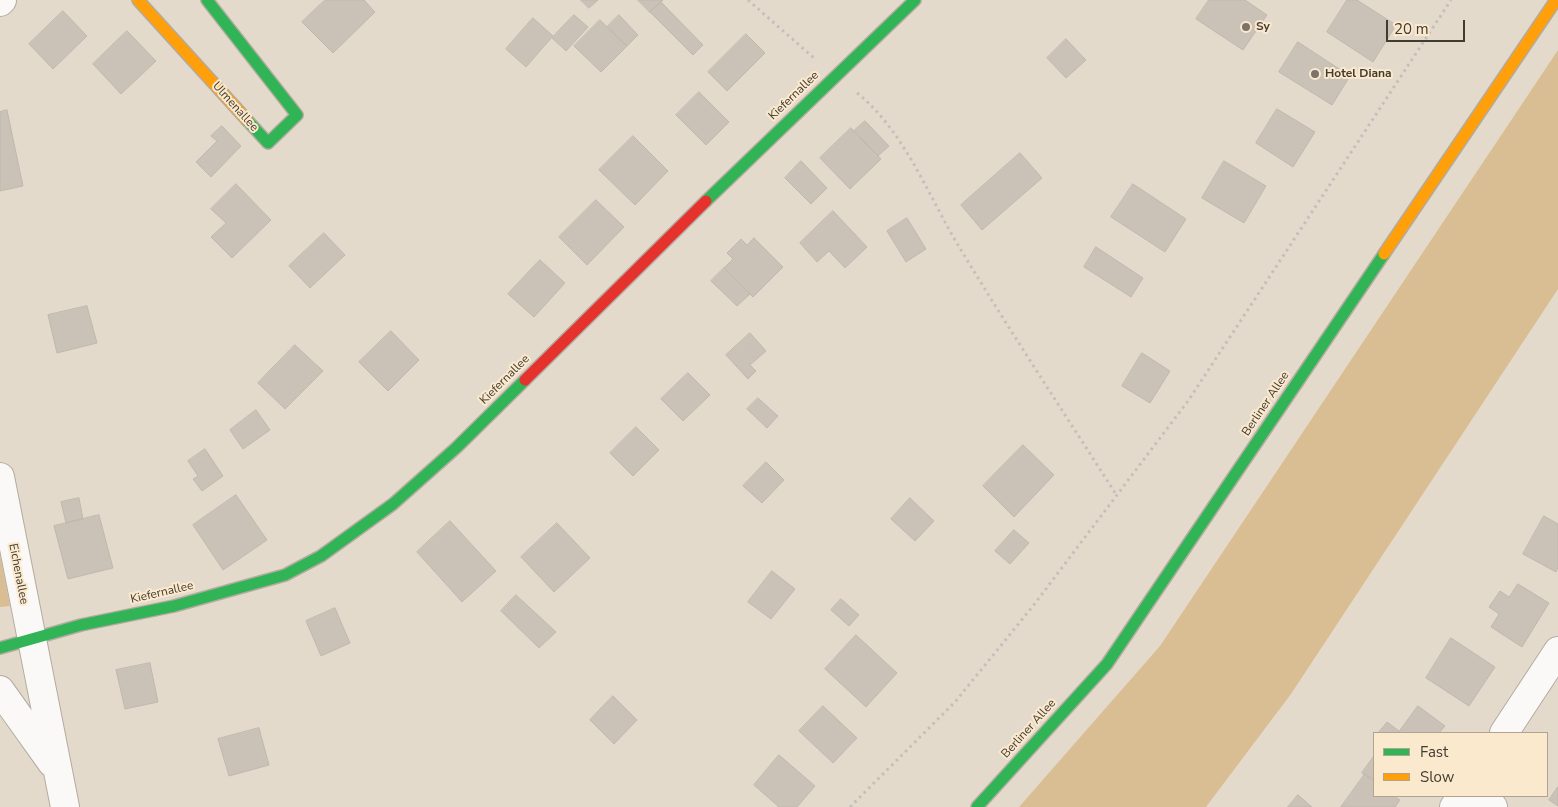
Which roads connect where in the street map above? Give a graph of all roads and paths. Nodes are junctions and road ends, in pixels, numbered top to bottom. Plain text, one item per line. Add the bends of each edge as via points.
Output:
1 (138, 0) edge
2 (207, 0) edge
3 (748, 0) edge
4 (915, 0) edge
5 (1451, 0) edge
6 (1556, 0) edge
7 (835, 76) junction
8 (0, 477) edge
9 (1117, 496) junction
10 (31, 641) junction
11 (0, 648) edge
12 (1558, 651) edge
13 (0, 690) edge
14 (1505, 732) edge
15 (58, 772) junction
16 (1479, 797) edge
17 (66, 807) edge
18 (850, 807) edge
19 (977, 807) edge
20 (1493, 807) edge

1 - 2 street, Ulmenallee via 268,143 297,115
3 - 7 path
4 - 7 street, Kiefernallee
5 - 9 path via 1188,400
6 - 19 street, Berliner Allee via 1107,664
7 - 9 path via 872,105 903,148 960,250
7 - 10 street, Kiefernallee via 456,448 393,504 353,534 285,575 174,606 81,625
8 - 10 street, Eichenallee
9 - 18 path via 955,702
10 - 11 street
10 - 15 street, Eichenallee
12 - 14 street
13 - 15 street, Eichenallee
15 - 17 street, Eichenallee
16 - 20 street

